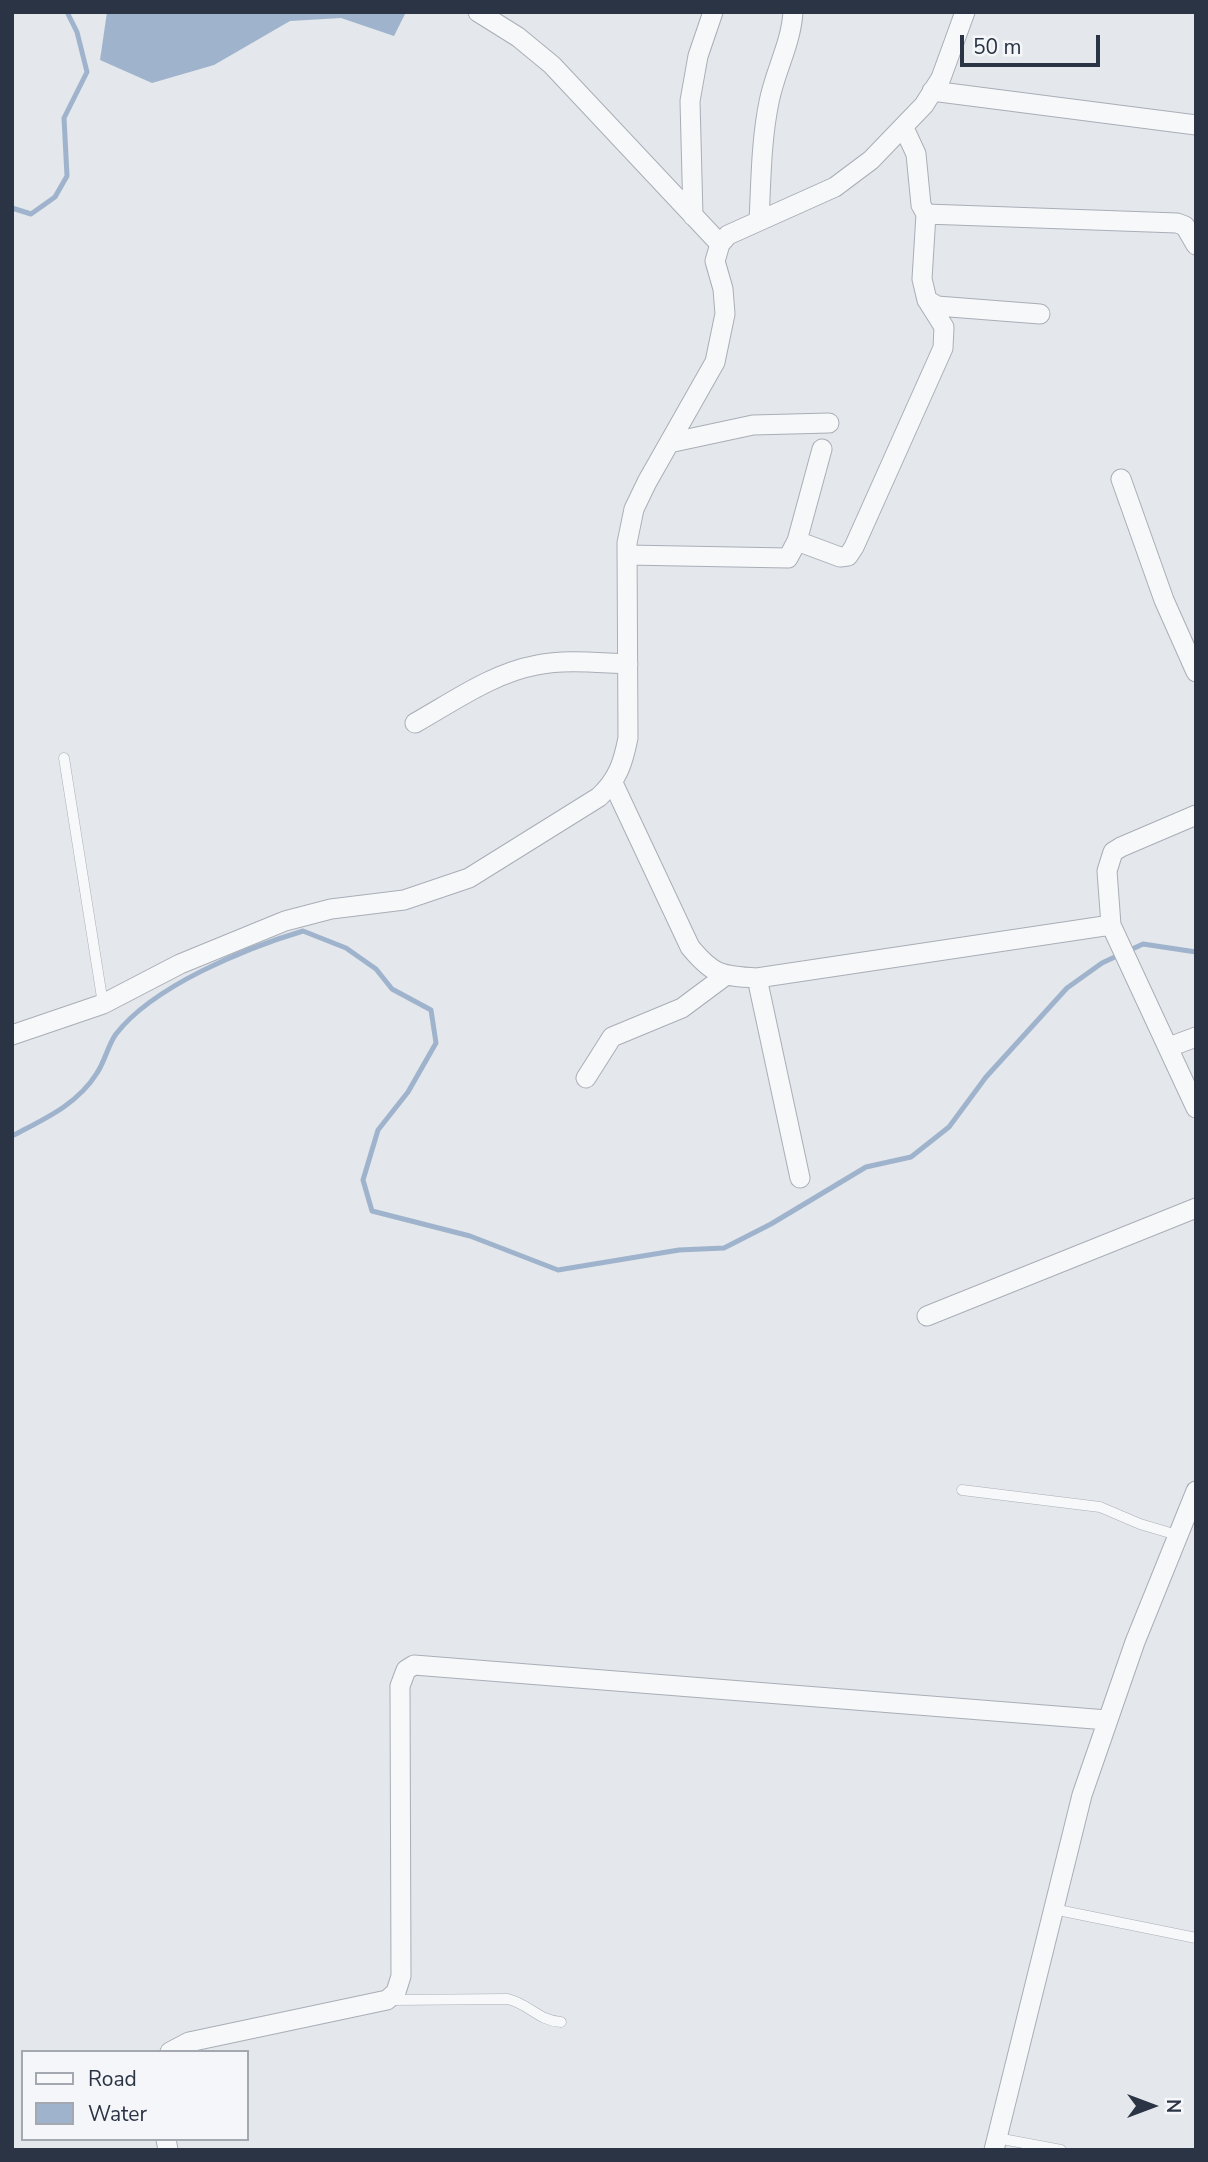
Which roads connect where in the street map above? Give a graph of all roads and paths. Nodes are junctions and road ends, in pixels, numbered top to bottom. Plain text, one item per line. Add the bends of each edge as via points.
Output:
1 (478, 12) edge
2 (713, 12) edge
3 (793, 12) edge
4 (965, 12) edge
5 (932, 91) junction
6 (1196, 125) edge
7 (904, 128) junction
8 (926, 214) junction
9 (693, 216) junction
10 (759, 221) junction
11 (720, 244) junction
12 (1196, 245) edge
13 (927, 300) junction
14 (1040, 314) dead end
15 (829, 423) dead end
16 (669, 443) junction
17 (822, 449) dead end
18 (1121, 479) dead end
19 (797, 541) junction
20 (627, 555) junction
21 (628, 664) junction
22 (1196, 672) edge
23 (415, 723) dead end
24 (64, 758) dead end
25 (613, 783) junction
26 (1196, 815) edge
27 (1114, 934) junction
28 (725, 976) junction
29 (757, 978) junction
30 (103, 1004) junction
31 (12, 1035) edge
32 (1196, 1037) edge
33 (1169, 1047) junction
34 (586, 1078) dead end
35 (1196, 1108) edge
36 (800, 1178) dead end
37 (1196, 1208) edge
38 (927, 1316) dead end
39 (962, 1490) dead end
40 (1196, 1491) edge
41 (1177, 1535) junction
42 (1107, 1720) junction
43 (1053, 1909) junction
44 (1196, 1938) edge
45 (387, 2000) junction
46 (561, 2022) dead end
47 (174, 2050) edge
48 (995, 2144) edge
49 (1061, 2150) edge

1 - 9 street via 552,65
2 - 9 street via 690,101
3 - 10 street via 768,109
4 - 5 street
5 - 6 street
5 - 7 street
7 - 8 street via 916,154
7 - 10 street via 835,187
8 - 12 street via 1177,223 1185,226
8 - 13 street via 922,279
9 - 11 street
10 - 11 street via 728,235
11 - 16 street via 715,261 723,289 721,341 715,362
13 - 14 street via 937,306
13 - 19 street via 944,327 943,348 854,547 848,556 840,557
15 - 16 street via 753,425
16 - 20 street via 634,509
17 - 19 street
18 - 22 street via 1164,600
19 - 20 street via 789,558 782,559
20 - 21 street
21 - 23 street via 560,663 520,669
21 - 25 street via 628,738
24 - 30 lane
25 - 28 street via 690,947 709,969
25 - 30 street via 469,878 404,900 295,918 180,964
26 - 27 street via 1113,852 1107,871
27 - 29 street
27 - 33 street
28 - 29 street
28 - 34 street via 682,1008 612,1037
29 - 36 street
30 - 31 street
32 - 33 street
33 - 35 street
37 - 38 street
39 - 41 lane via 1100,1507
40 - 41 street
41 - 42 street
42 - 43 street
42 - 45 street via 414,1665 406,1670 400,1686 401,1976 396,1993
43 - 44 lane
43 - 48 street
45 - 46 lane via 508,1999 522,2002 540,2018
45 - 47 street via 189,2042
48 - 49 lane

